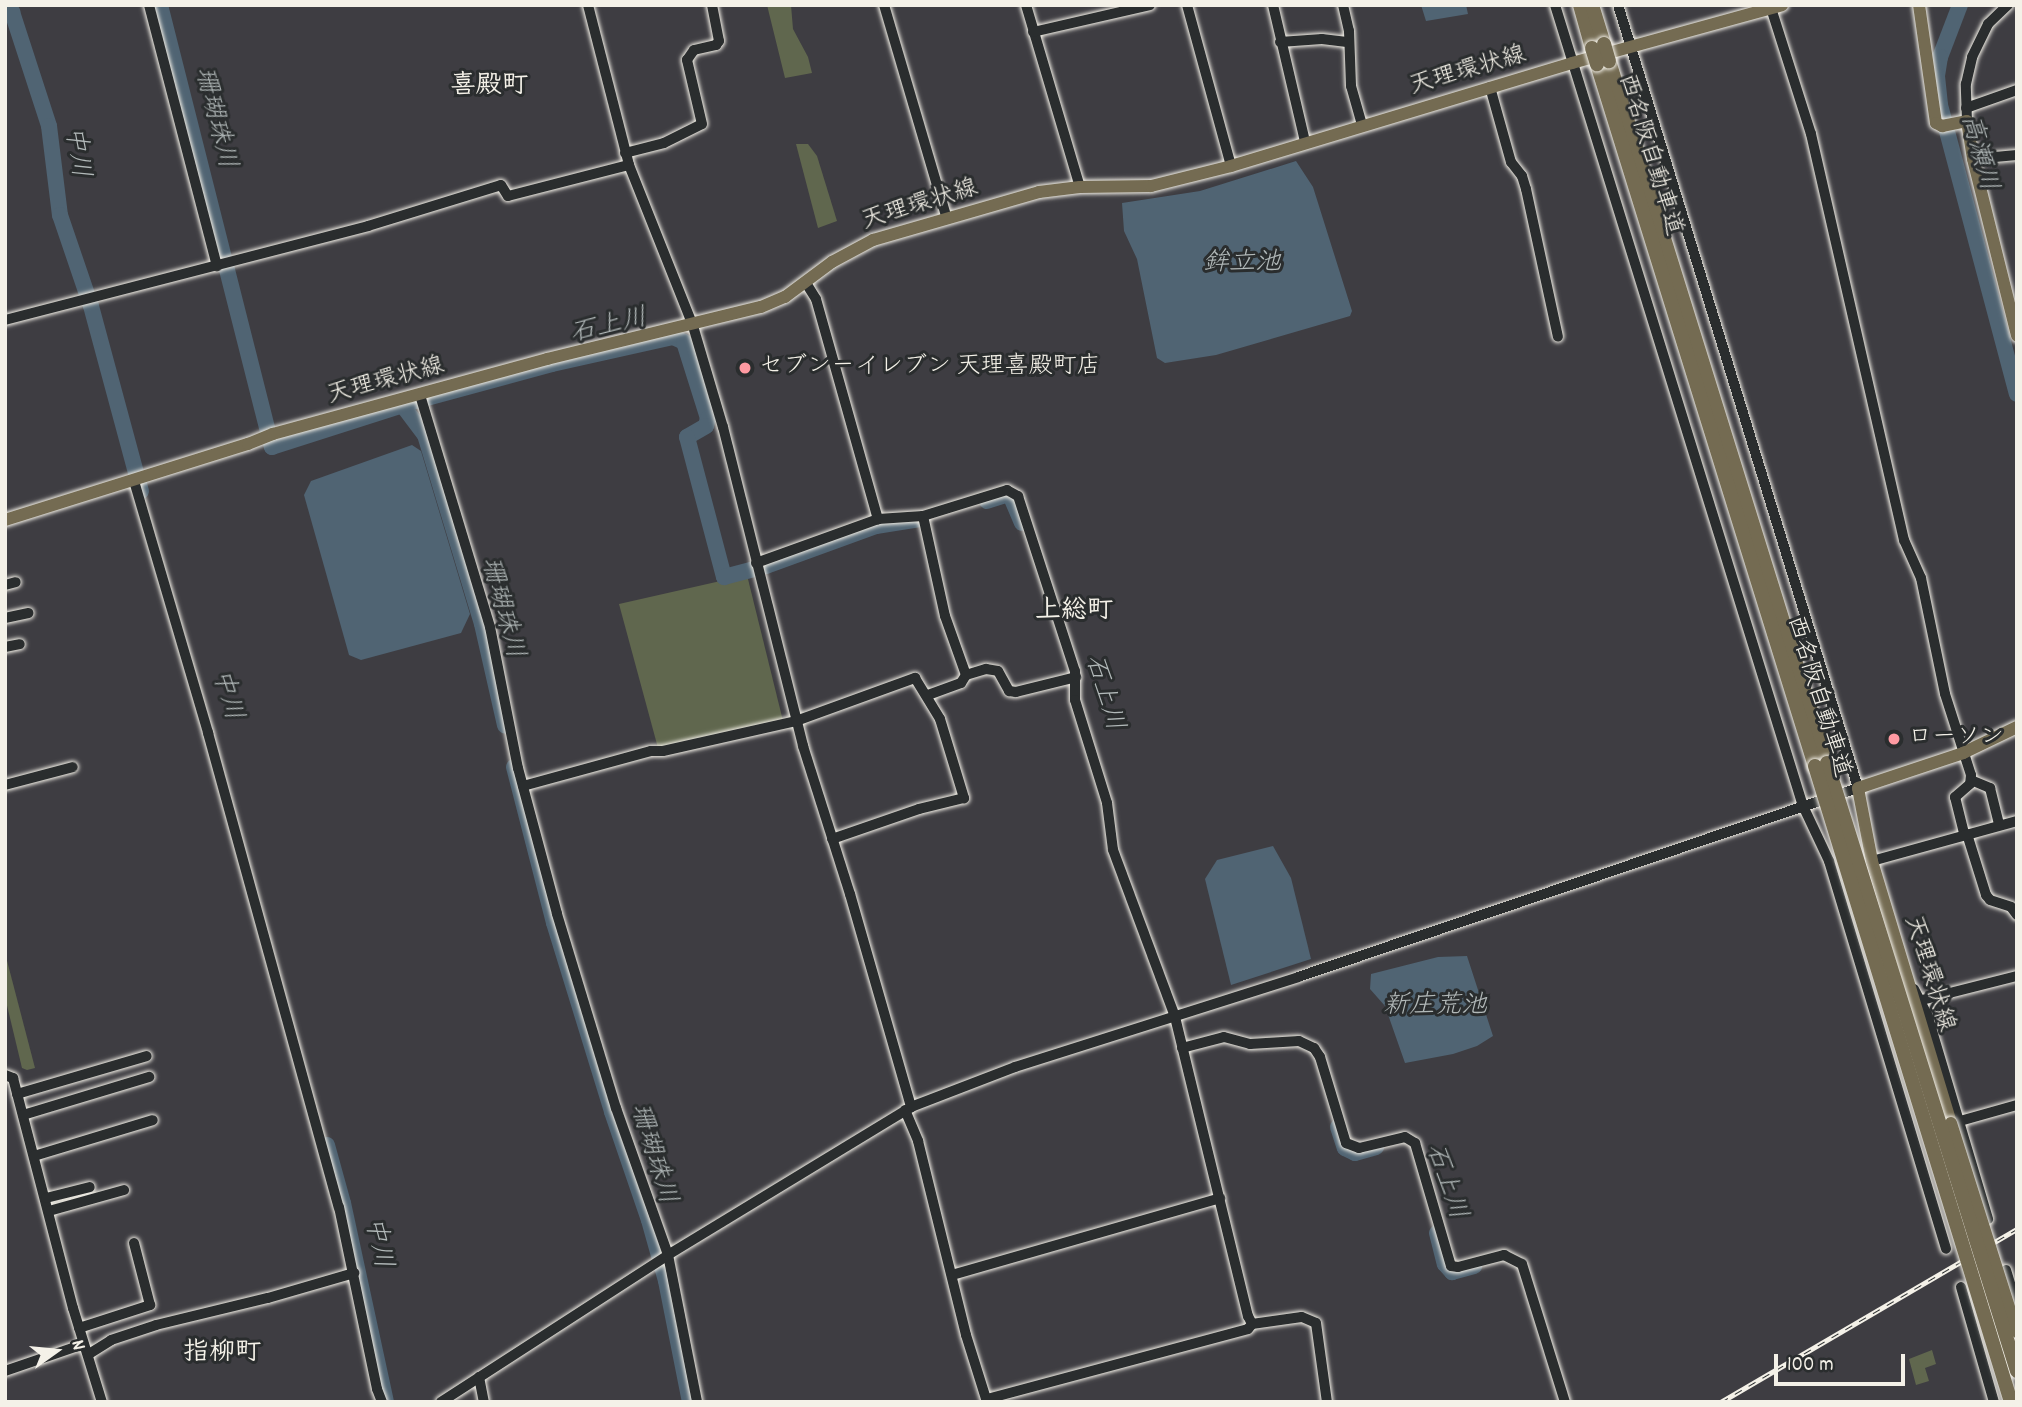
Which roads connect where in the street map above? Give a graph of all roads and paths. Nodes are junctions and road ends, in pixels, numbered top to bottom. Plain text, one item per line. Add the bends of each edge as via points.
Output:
1 (149, 5) edge
2 (588, 5) edge
3 (712, 5) edge
4 (884, 5) edge
5 (1026, 5) edge
6 (1150, 5) edge
7 (1187, 5) edge
8 (1273, 5) edge
9 (1343, 5) edge
10 (1555, 5) edge
11 (1580, 5) edge
12 (1592, 5) edge
13 (1618, 5) edge
14 (1919, 5) edge
15 (2008, 5) edge
16 (1777, 7) edge
17 (1033, 32) junction
18 (1280, 42) junction
19 (1348, 42) junction
20 (1598, 46) junction
21 (1629, 47) junction
22 (1572, 63) junction
23 (1490, 87) junction
24 (2017, 90) edge
25 (1964, 117) junction
26 (1362, 125) junction
27 (1305, 141) junction
28 (625, 153) junction
29 (2017, 155) edge
30 (1973, 159) junction
31 (629, 165) junction
32 (1231, 166) junction
33 (1080, 187) junction
34 (947, 219) junction
35 (218, 265) junction
36 (806, 283) junction
37 (5, 320) edge
38 (693, 326) junction
39 (2017, 336) edge
40 (1558, 337) dead end
41 (420, 396) junction
42 (138, 479) junction
43 (877, 519) junction
44 (923, 519) junction
45 (5, 520) edge
46 (757, 563) junction
47 (27, 613) dead end
48 (5, 618) edge
49 (20, 645) dead end
50 (5, 648) edge
51 (966, 675) junction
52 (1076, 677) junction
53 (928, 695) junction
54 (796, 722) junction
55 (2017, 727) edge
56 (1963, 753) junction
57 (1821, 765) junction
58 (72, 766) dead end
59 (1971, 780) junction
60 (5, 785) edge
61 (523, 786) junction
62 (1858, 788) junction
63 (1803, 806) junction
64 (2017, 821) edge
65 (1999, 824) junction
66 (1965, 834) junction
67 (832, 839) junction
68 (1872, 861) junction
69 (2017, 915) edge
70 (2017, 976) edge
71 (1917, 1001) junction
72 (1175, 1017) junction
73 (1182, 1048) junction
74 (147, 1056) dead end
75 (5, 1075) edge
76 (149, 1077) dead end
77 (17, 1094) junction
78 (2017, 1105) edge
79 (908, 1108) junction
80 (23, 1115) junction
81 (153, 1120) dead end
82 (1956, 1122) junction
83 (34, 1156) junction
84 (89, 1186) dead end
85 (124, 1190) dead end
86 (46, 1198) junction
87 (1220, 1198) junction
88 (49, 1211) junction
89 (1988, 1219) dead end
90 (134, 1243) dead end
91 (1946, 1249) dead end
92 (668, 1255) junction
93 (2006, 1270) dead end
94 (354, 1273) junction
95 (952, 1275) junction
96 (1961, 1287) dead end
97 (2017, 1306) edge
98 (1252, 1324) junction
99 (79, 1328) junction
100 (2017, 1332) edge
101 (87, 1349) junction
102 (5, 1371) edge
103 (2017, 1371) edge
104 (479, 1377) junction
105 (987, 1400) edge
106 (102, 1402) edge
107 (382, 1402) edge
108 (440, 1402) edge
109 (484, 1402) edge
110 (697, 1402) edge
111 (1327, 1402) edge
112 (1565, 1402) edge
113 (1994, 1402) edge
114 (2011, 1402) edge

1 - 35 street
2 - 28 street
3 - 28 street via 719,41 694,50 687,60 702,124 664,143
4 - 34 street
5 - 17 street
6 - 17 street
7 - 32 street
8 - 18 street
9 - 19 street
10 - 22 street
11 - 20 highway, 西名阪自動車道
12 - 20 highway, 西名阪自動車道
13 - 21 street
14 - 25 main road via 1936,123
15 - 25 street via 1988,23 1972,57
16 - 21 main road, 天理環状線
16 - 56 street via 1811,134 1904,540 1921,578 1945,694
17 - 33 street
18 - 19 street
18 - 27 street
19 - 26 street via 1351,86
20 - 57 highway, 西名阪自動車道, bridge
21 - 22 main road, 天理環状線
21 - 62 street
22 - 23 main road, 天理環状線
22 - 63 street
23 - 26 main road, 天理環状線
23 - 40 street via 1511,162 1526,189
24 - 25 street
25 - 30 main road
26 - 27 main road, 天理環状線
27 - 32 main road, 天理環状線
28 - 31 street
29 - 30 street
30 - 39 main road
31 - 35 street via 508,196 501,185
31 - 38 street
32 - 33 main road, 天理環状線 via 1151,186
33 - 34 main road, 天理環状線 via 1039,192
34 - 36 main road, 天理環状線 via 857,247
35 - 37 street
36 - 38 main road, 天理環状線 via 761,307
36 - 43 street via 816,299
38 - 41 main road, 天理環状線 via 547,359
38 - 46 street
41 - 42 main road, 天理環状線 via 268,436
41 - 61 street via 490,627
42 - 45 main road, 天理環状線
42 - 94 street
43 - 44 street
43 - 46 street
44 - 51 street via 945,616
44 - 52 street via 1007,490 1018,496
46 - 54 street
47 - 48 street
49 - 50 street
51 - 52 street via 998,671 1009,691 1016,692
51 - 53 street via 961,683
52 - 72 street via 1074,689 1107,803 1115,858
53 - 54 street via 915,678 909,679
53 - 67 street via 948,740 964,798
54 - 61 street via 651,751
54 - 67 street
55 - 56 main road
56 - 59 street
56 - 62 main road
57 - 103 highway, 西名阪自動車道, bridge
57 - 114 highway, 西名阪自動車道, bridge
58 - 60 street
59 - 65 street via 1990,788
59 - 66 street via 1955,797
61 - 92 street via 616,1108
62 - 63 street
62 - 68 main road, 天理環状線
63 - 72 street
63 - 91 street via 1829,861
64 - 65 street
65 - 66 street
66 - 68 street
66 - 69 street via 1986,895
67 - 79 street
68 - 71 main road, 天理環状線
70 - 71 street
71 - 82 main road, 天理環状線
72 - 73 street
72 - 79 street via 1015,1067
73 - 87 street
73 - 112 street via 1224,1037 1250,1044 1298,1041 1314,1048 1346,1143 1359,1147 1405,1137 1415,1143 1451,1266 1504,1255 1522,1264
74 - 77 street
75 - 77 street via 13,1078
76 - 80 street
77 - 80 street
78 - 82 street
79 - 92 street
79 - 95 street
80 - 83 street
81 - 83 street
82 - 89 street
82 - 100 main road, 天理環状線, bridge
83 - 86 street
84 - 86 street
85 - 88 street
86 - 88 street
87 - 95 street
87 - 98 street
88 - 99 street
90 - 99 street via 150,1305
92 - 104 street
92 - 110 street
93 - 97 street
94 - 101 street via 156,1325
94 - 107 street
95 - 105 street
96 - 113 street
98 - 105 street via 1248,1329
98 - 111 street via 1302,1317 1316,1323
99 - 101 street
101 - 102 street
101 - 106 street
104 - 108 street
104 - 109 street

